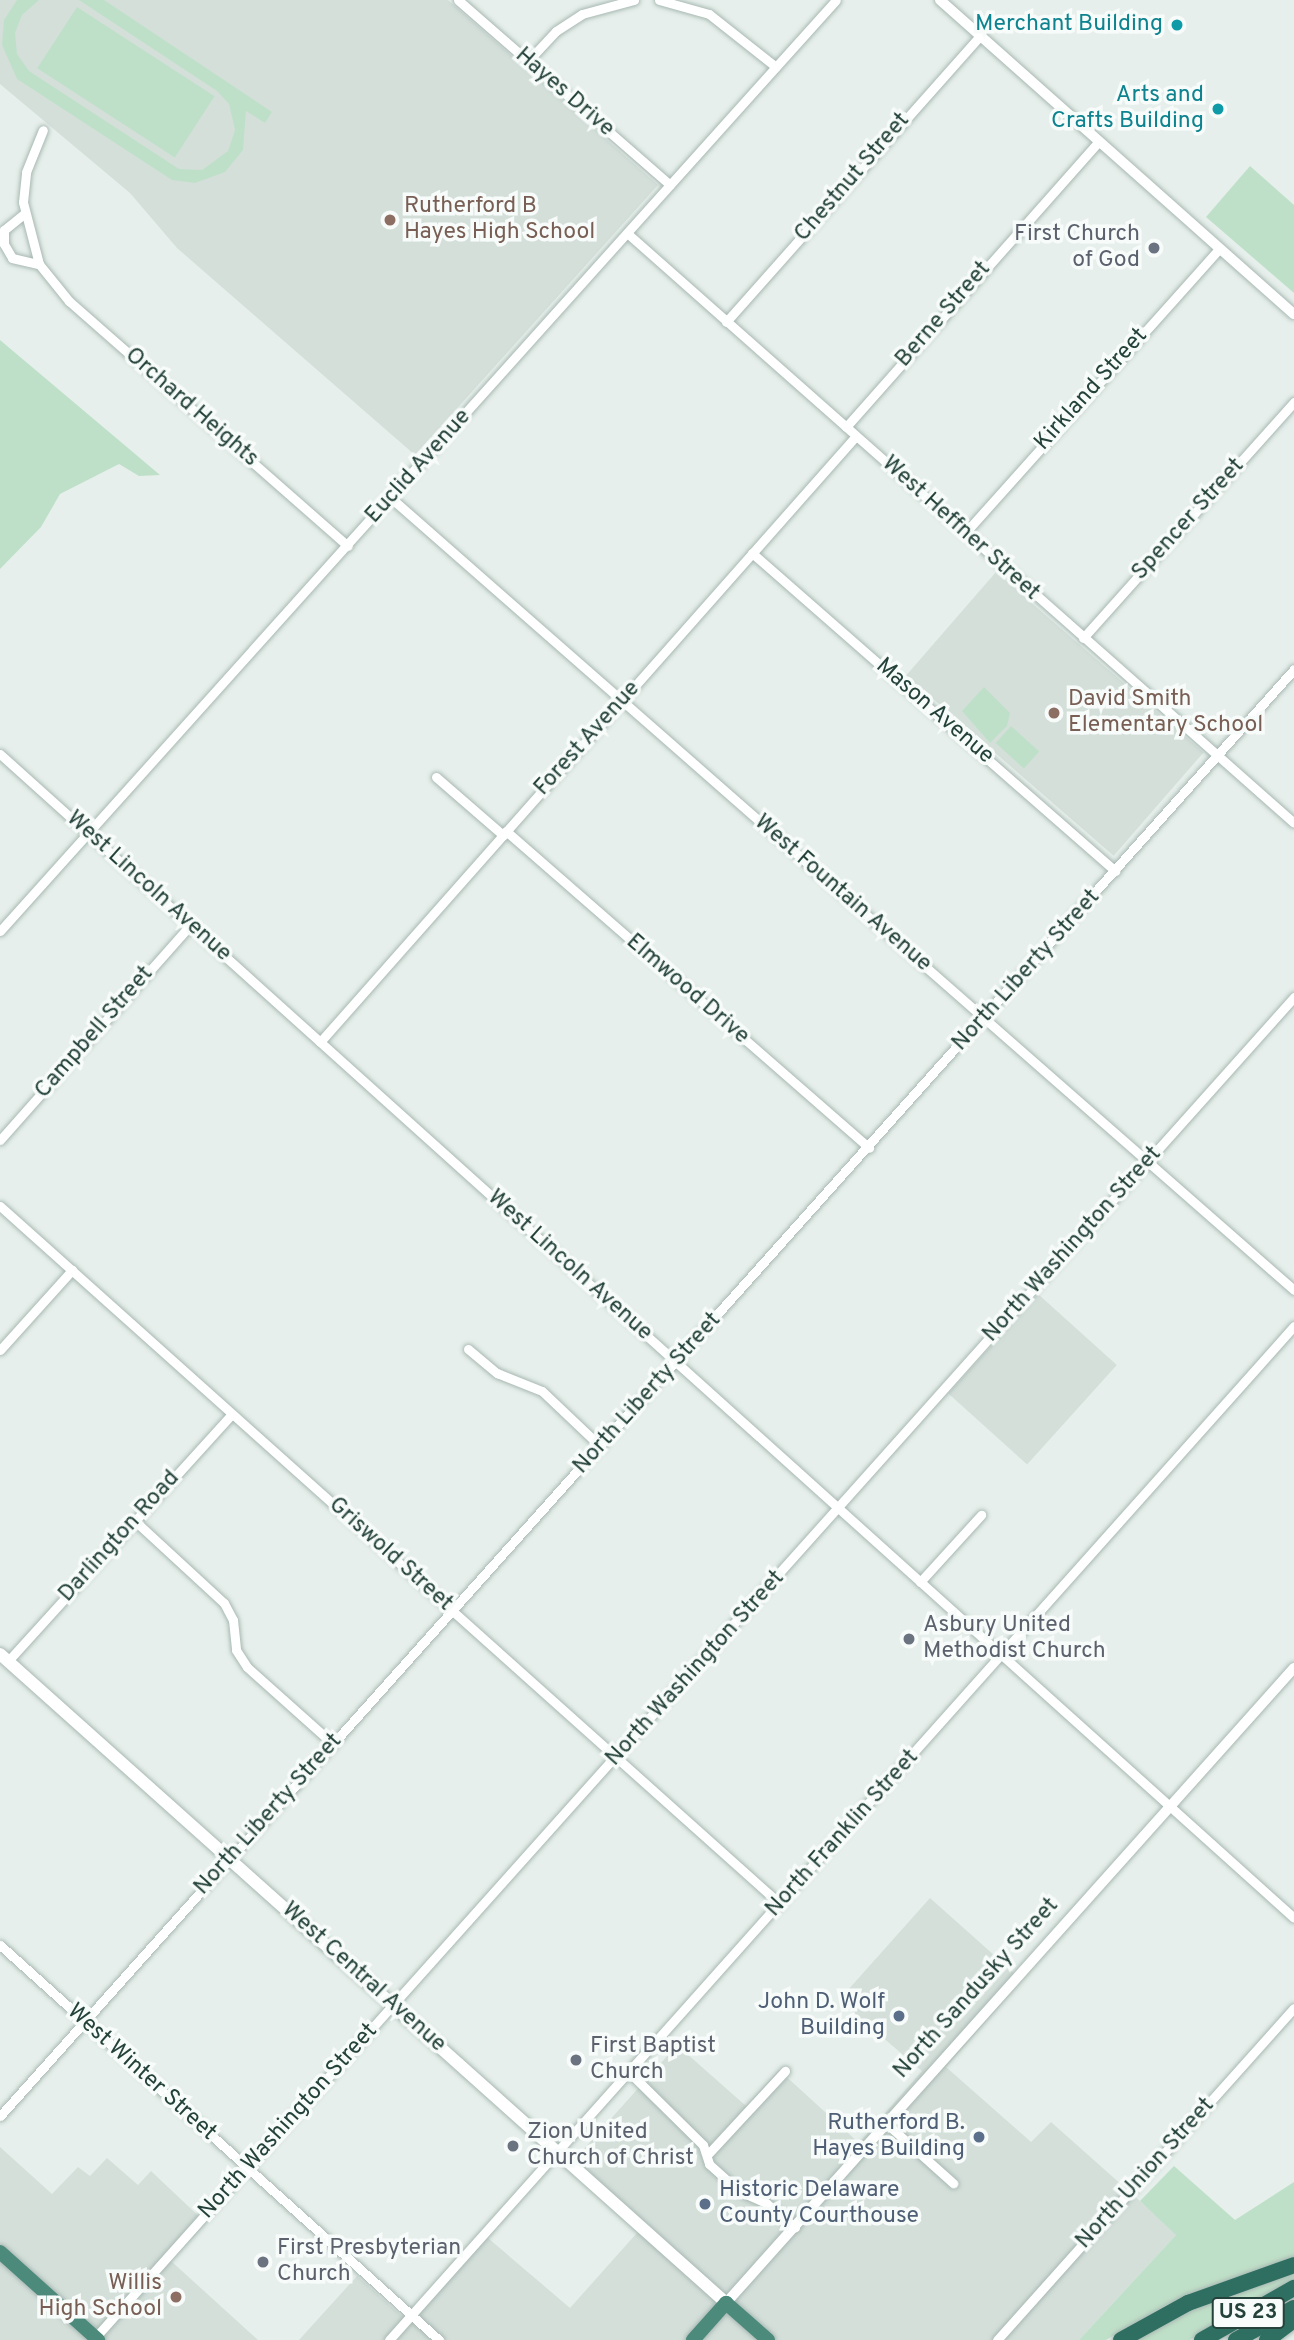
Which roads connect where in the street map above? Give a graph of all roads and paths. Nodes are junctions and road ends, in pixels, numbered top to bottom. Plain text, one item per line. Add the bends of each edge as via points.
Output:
1 (458, 0) edge
2 (624, 0) edge
3 (634, 0) edge
4 (659, 0) edge
5 (836, 0) edge
6 (940, 0) edge
7 (980, 36) junction
8 (528, 61) junction
9 (776, 67) junction
10 (43, 130) dead end
11 (1099, 141) junction
12 (670, 185) junction
13 (24, 213) junction
14 (627, 233) junction
15 (1220, 248) junction
16 (39, 264) junction
17 (1294, 314) edge
18 (726, 321) junction
19 (1294, 402) edge
20 (846, 427) junction
21 (856, 436) junction
22 (391, 498) junction
23 (965, 533) junction
24 (348, 546) junction
25 (752, 553) junction
26 (1083, 638) junction
27 (1294, 669) edge
28 (622, 701) junction
29 (0, 754) edge
30 (1217, 756) junction
31 (436, 777) dead end
32 (1294, 823) edge
33 (505, 833) junction
34 (88, 834) junction
35 (1115, 871) junction
36 (190, 925) junction
37 (0, 931) edge
38 (1294, 997) edge
39 (985, 1019) junction
40 (320, 1042) junction
41 (0, 1140) edge
42 (869, 1148) junction
43 (1147, 1162) junction
44 (0, 1206) edge
45 (72, 1270) junction
46 (1294, 1290) edge
47 (1294, 1325) edge
48 (468, 1349) dead end
49 (0, 1350) edge
50 (676, 1363) junction
51 (232, 1414) junction
52 (601, 1447) junction
53 (839, 1509) junction
54 (981, 1515) dead end
55 (135, 1521) junction
56 (920, 1582) junction
57 (452, 1612) junction
58 (1001, 1656) junction
59 (4, 1657) edge
60 (1294, 1668) edge
61 (333, 1744) junction
62 (617, 1758) junction
63 (1170, 1807) junction
64 (230, 1859) junction
65 (780, 1904) junction
66 (1294, 1918) edge
67 (0, 1945) edge
68 (394, 2006) junction
69 (1294, 2008) edge
70 (85, 2022) junction
71 (785, 2071) dead end
72 (629, 2072) junction
73 (0, 2116) edge
74 (887, 2124) junction
75 (557, 2152) junction
76 (709, 2153) junction
77 (247, 2168) junction
78 (953, 2183) dead end
79 (795, 2227) junction
80 (0, 2252) edge
81 (1294, 2265) edge
82 (1294, 2288) edge
83 (726, 2303) junction
84 (1294, 2308) edge
85 (411, 2316) junction
86 (1294, 2320) edge
87 (96, 2339) edge
88 (389, 2340) edge
89 (439, 2340) edge
90 (693, 2340) edge
91 (768, 2340) edge
92 (997, 2340) edge
93 (1121, 2340) edge
94 (1202, 2340) edge
95 (1236, 2340) edge
96 (1267, 2340) edge

1 - 8 street, Hayes Drive
2 - 3 street
2 - 8 street via 564,25
4 - 9 street via 709,14
5 - 9 street, Euclid Avenue
6 - 7 street
7 - 11 street
7 - 18 street, Chestnut Street
8 - 12 street, Hayes Drive
9 - 12 street, Euclid Avenue
10 - 13 street, Orchard Heights via 26,172
11 - 15 street
11 - 20 street, Berne Street
12 - 14 street, Euclid Avenue
13 - 16 street, Orchard Heights
13 - 16 street, Orchard Heights via 6,226 4,244 17,261
14 - 18 street, West Heffner Street
14 - 22 street, Euclid Avenue
15 - 17 street
15 - 23 street, Kirkland Street
16 - 24 street, Orchard Heights via 69,300
18 - 20 street, West Heffner Street
19 - 26 street, Spencer Street
20 - 21 street, West Heffner Street
21 - 23 street, West Heffner Street
21 - 25 street, Forest Avenue
22 - 24 street, Euclid Avenue
22 - 28 street, West Fountain Avenue
23 - 26 street, West Heffner Street
24 - 34 street, Euclid Avenue
25 - 28 street, Forest Avenue
25 - 35 street, Mason Avenue
26 - 30 street, West Heffner Street
27 - 30 street, North Liberty Street
28 - 33 street, Forest Avenue
28 - 39 street, West Fountain Avenue
29 - 34 street, West Lincoln Avenue
30 - 32 street, West Heffner Street
30 - 35 street, North Liberty Street
31 - 33 street, Elmwood Drive
33 - 40 street, Forest Avenue
33 - 42 street, Elmwood Drive
34 - 36 street, West Lincoln Avenue
34 - 37 street, Euclid Avenue
35 - 39 street, North Liberty Street
36 - 40 street, West Lincoln Avenue
36 - 41 street, Campbell Street
38 - 43 street, North Washington Street
39 - 42 street, North Liberty Street
39 - 43 street, West Fountain Avenue
40 - 50 street, West Lincoln Avenue
42 - 50 street, North Liberty Street
43 - 46 street, West Fountain Avenue
43 - 53 street, North Washington Street
44 - 45 street, Griswold Street
45 - 49 street
45 - 51 street, Griswold Street
47 - 58 street, North Franklin Street
48 - 52 street via 497,1373 542,1391
50 - 52 street, North Liberty Street
50 - 53 street, West Lincoln Avenue
51 - 55 street, Darlington Road
51 - 57 street, Griswold Street
52 - 57 street, North Liberty Street
53 - 56 street, West Lincoln Avenue
53 - 62 street, North Washington Street
54 - 56 street
55 - 59 street, Darlington Road
55 - 61 street via 225,1603 233,1620 236,1650 247,1667
56 - 58 street, West Lincoln Avenue
57 - 61 street, North Liberty Street
57 - 62 street, Griswold Street
58 - 63 street, West Lincoln Avenue
58 - 65 street, North Franklin Street
59 - 64 main road, West Central Avenue
60 - 63 street, North Sandusky Street
61 - 64 street, North Liberty Street
62 - 65 street, Griswold Street
62 - 68 street, North Washington Street
63 - 66 street, West Lincoln Avenue
63 - 74 street, North Sandusky Street
64 - 68 main road, West Central Avenue
64 - 70 street, North Liberty Street
65 - 72 street, North Franklin Street
67 - 70 street, West Winter Street
68 - 75 main road, West Central Avenue
68 - 77 street, North Washington Street
69 - 92 street, North Union Street
70 - 73 street, North Liberty Street
70 - 77 street, West Winter Street
71 - 76 street
72 - 75 street, North Franklin Street
72 - 76 street via 682,2120
74 - 78 street
74 - 79 street, North Sandusky Street
75 - 83 main road, West Central Avenue
75 - 85 street, North Franklin Street
76 - 79 street via 709,2164 739,2191 766,2203
77 - 85 street, West Winter Street
77 - 87 street, North Washington Street
79 - 83 street, North Sandusky Street
80 - 87 highway
81 - 93 highway via 1188,2303
82 - 94 highway, US 23
83 - 90 highway, North Sandusky Street
83 - 91 highway
84 - 95 highway, US 23
85 - 88 street, North Franklin Street
85 - 89 street, West Winter Street
86 - 96 highway

